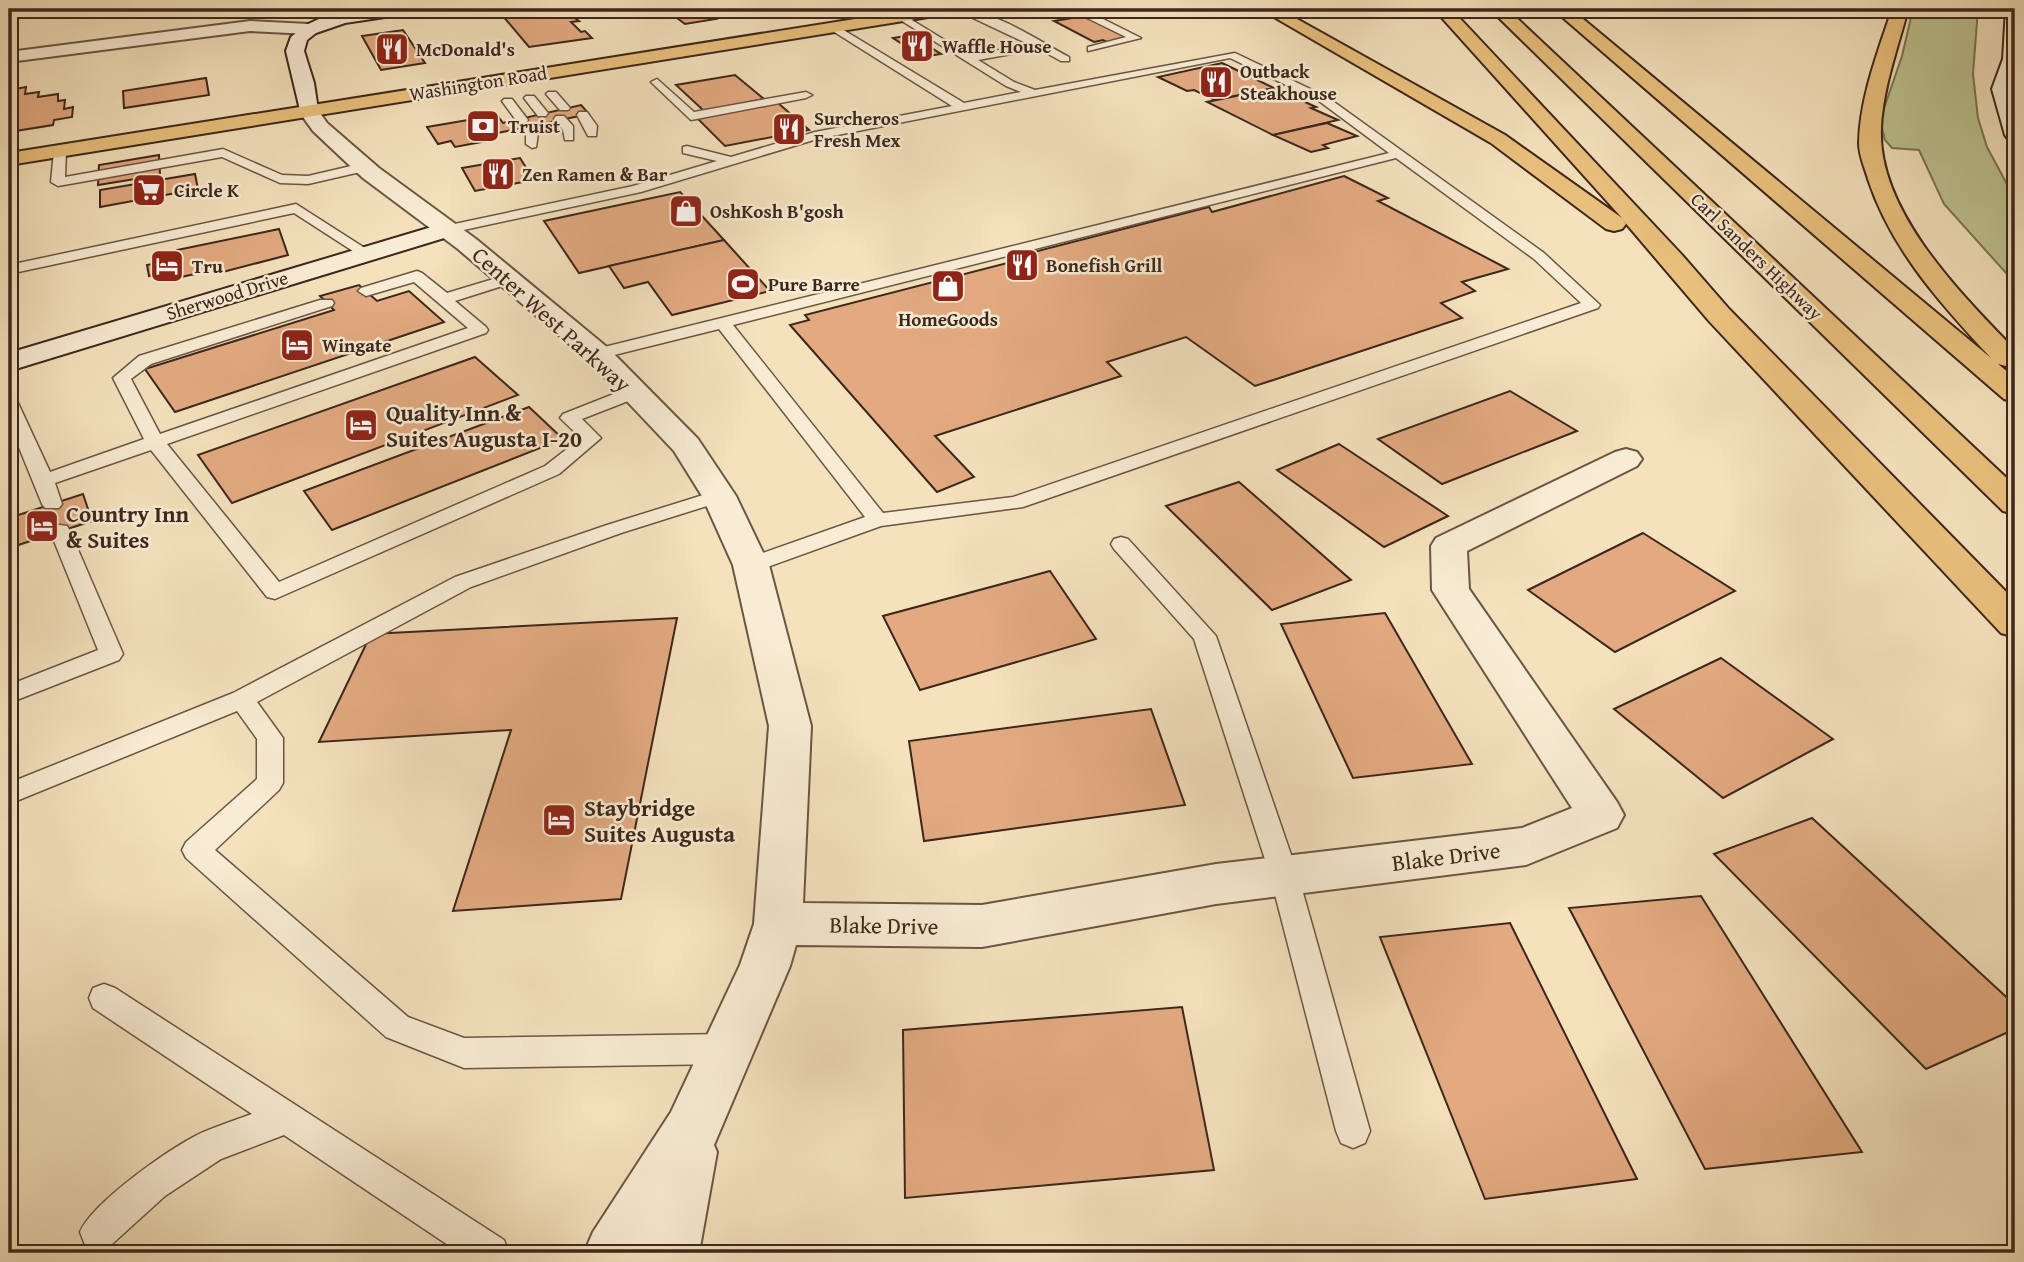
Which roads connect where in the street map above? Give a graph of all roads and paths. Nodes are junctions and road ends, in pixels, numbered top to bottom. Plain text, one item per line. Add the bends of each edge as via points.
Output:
1 (398, 9) edge
2 (947, 9) edge
3 (959, 9) edge
4 (1268, 9) edge
5 (1443, 9) edge
6 (1499, 9) edge
7 (1561, 9) edge
8 (1900, 9) edge
9 (2014, 9) edge
10 (1080, 11) dead end
11 (899, 16) junction
12 (832, 26) junction
13 (309, 29) junction
14 (1040, 46) junction
15 (1092, 49) dead end
16 (9, 57) edge
17 (968, 58) junction
18 (1065, 59) dead end
19 (2014, 60) edge
20 (657, 82) dead end
21 (1032, 93) junction
22 (806, 95) dead end
23 (531, 98) junction
24 (962, 107) junction
25 (308, 110) junction
26 (546, 118) junction
27 (207, 127) junction
28 (2015, 135) edge
29 (556, 140) junction
30 (687, 149) dead end
31 (60, 151) junction
32 (223, 153) junction
33 (1398, 153) junction
34 (9, 159) edge
35 (729, 160) junction
36 (364, 167) junction
37 (439, 225) junction
38 (364, 252) junction
39 (9, 270) edge
40 (510, 279) junction
41 (366, 291) dead end
42 (444, 299) junction
43 (326, 303) dead end
44 (1719, 315) junction
45 (723, 323) junction
46 (598, 354) junction
47 (9, 362) edge
48 (2015, 366) edge
49 (635, 392) junction
50 (2015, 393) edge
51 (10, 411) edge
52 (155, 442) junction
53 (1626, 459) dead end
54 (44, 480) junction
55 (719, 496) junction
56 (52, 504) dead end
57 (2015, 504) edge
58 (878, 520) junction
59 (60, 531) dead end
60 (1121, 544) dead end
61 (751, 565) junction
62 (2015, 624) edge
63 (9, 694) edge
64 (242, 699) junction
65 (9, 794) edge
66 (1284, 875) junction
67 (778, 924) junction
68 (104, 998) dead end
69 (728, 1049) junction
70 (286, 1118) junction
71 (1353, 1131) dead end
72 (691, 1132) junction
73 (98, 1232) dead end
74 (491, 1253) edge
75 (614, 1253) edge
76 (669, 1253) edge

1 - 13 street
2 - 11 main road, Washington Road
3 - 14 lane
4 - 44 main road via 1541,168
5 - 44 main road
6 - 57 main road, Carl Sanders Highway
7 - 50 main road
8 - 48 main road via 1874,106 1870,146 1883,193 1898,225 1945,294
9 - 19 street
10 - 15 lane via 1136,38
11 - 12 main road, Washington Road
11 - 17 lane
12 - 24 lane
12 - 25 main road, Washington Road
13 - 16 street via 266,25
13 - 25 street via 295,48
14 - 17 lane
14 - 18 lane
17 - 21 lane
19 - 28 street via 2002,89
20 - 22 lane via 691,116
21 - 24 lane
21 - 33 lane via 1231,55 1323,99
23 - 26 lane
23 - 26 lane
23 - 26 lane
23 - 26 lane
24 - 35 lane via 815,136
25 - 27 main road, Washington Road
25 - 36 street, Center West Parkway
26 - 29 lane via 543,131
26 - 29 lane via 569,129
26 - 29 lane via 521,135
26 - 29 lane via 591,125
27 - 31 main road, Washington Road
27 - 32 lane
30 - 35 lane
31 - 32 lane via 58,182
31 - 34 main road, Washington Road
32 - 36 lane via 280,179 308,180
33 - 45 lane
33 - 58 lane via 1539,256 1592,305 1016,503
35 - 37 lane via 636,189
36 - 37 street, Center West Parkway
37 - 38 street, Sherwood Drive
37 - 40 street, Center West Parkway
38 - 39 lane via 296,208
38 - 47 street, Sherwood Drive
40 - 42 lane
40 - 46 street, Center West Parkway
41 - 42 lane via 417,276
42 - 52 lane via 480,330
43 - 52 lane via 145,360 122,378
44 - 62 main road
45 - 46 lane
45 - 58 lane
46 - 49 street, Center West Parkway
49 - 52 lane via 569,418 592,438 552,470 275,592
49 - 55 street, Center West Parkway via 687,446
51 - 54 lane
52 - 54 lane
53 - 66 street, Blake Drive via 1449,546 1451,590 1601,815 1526,846
54 - 56 lane
55 - 61 street, Center West Parkway
55 - 64 lane via 463,582
58 - 61 lane
59 - 63 lane via 111,654
60 - 66 lane via 1205,636
61 - 67 street, Center West Parkway via 790,726
64 - 65 lane
64 - 69 lane via 270,738 270,783 196,850 397,1027 464,1053
66 - 67 street, Blake Drive via 982,926
66 - 71 lane
67 - 69 street, Center West Parkway via 765,966
68 - 70 lane
69 - 72 street, Center West Parkway
70 - 73 lane via 211,1146 153,1184
70 - 74 lane
72 - 75 street, Center West Parkway
72 - 76 street, Center West Parkway

